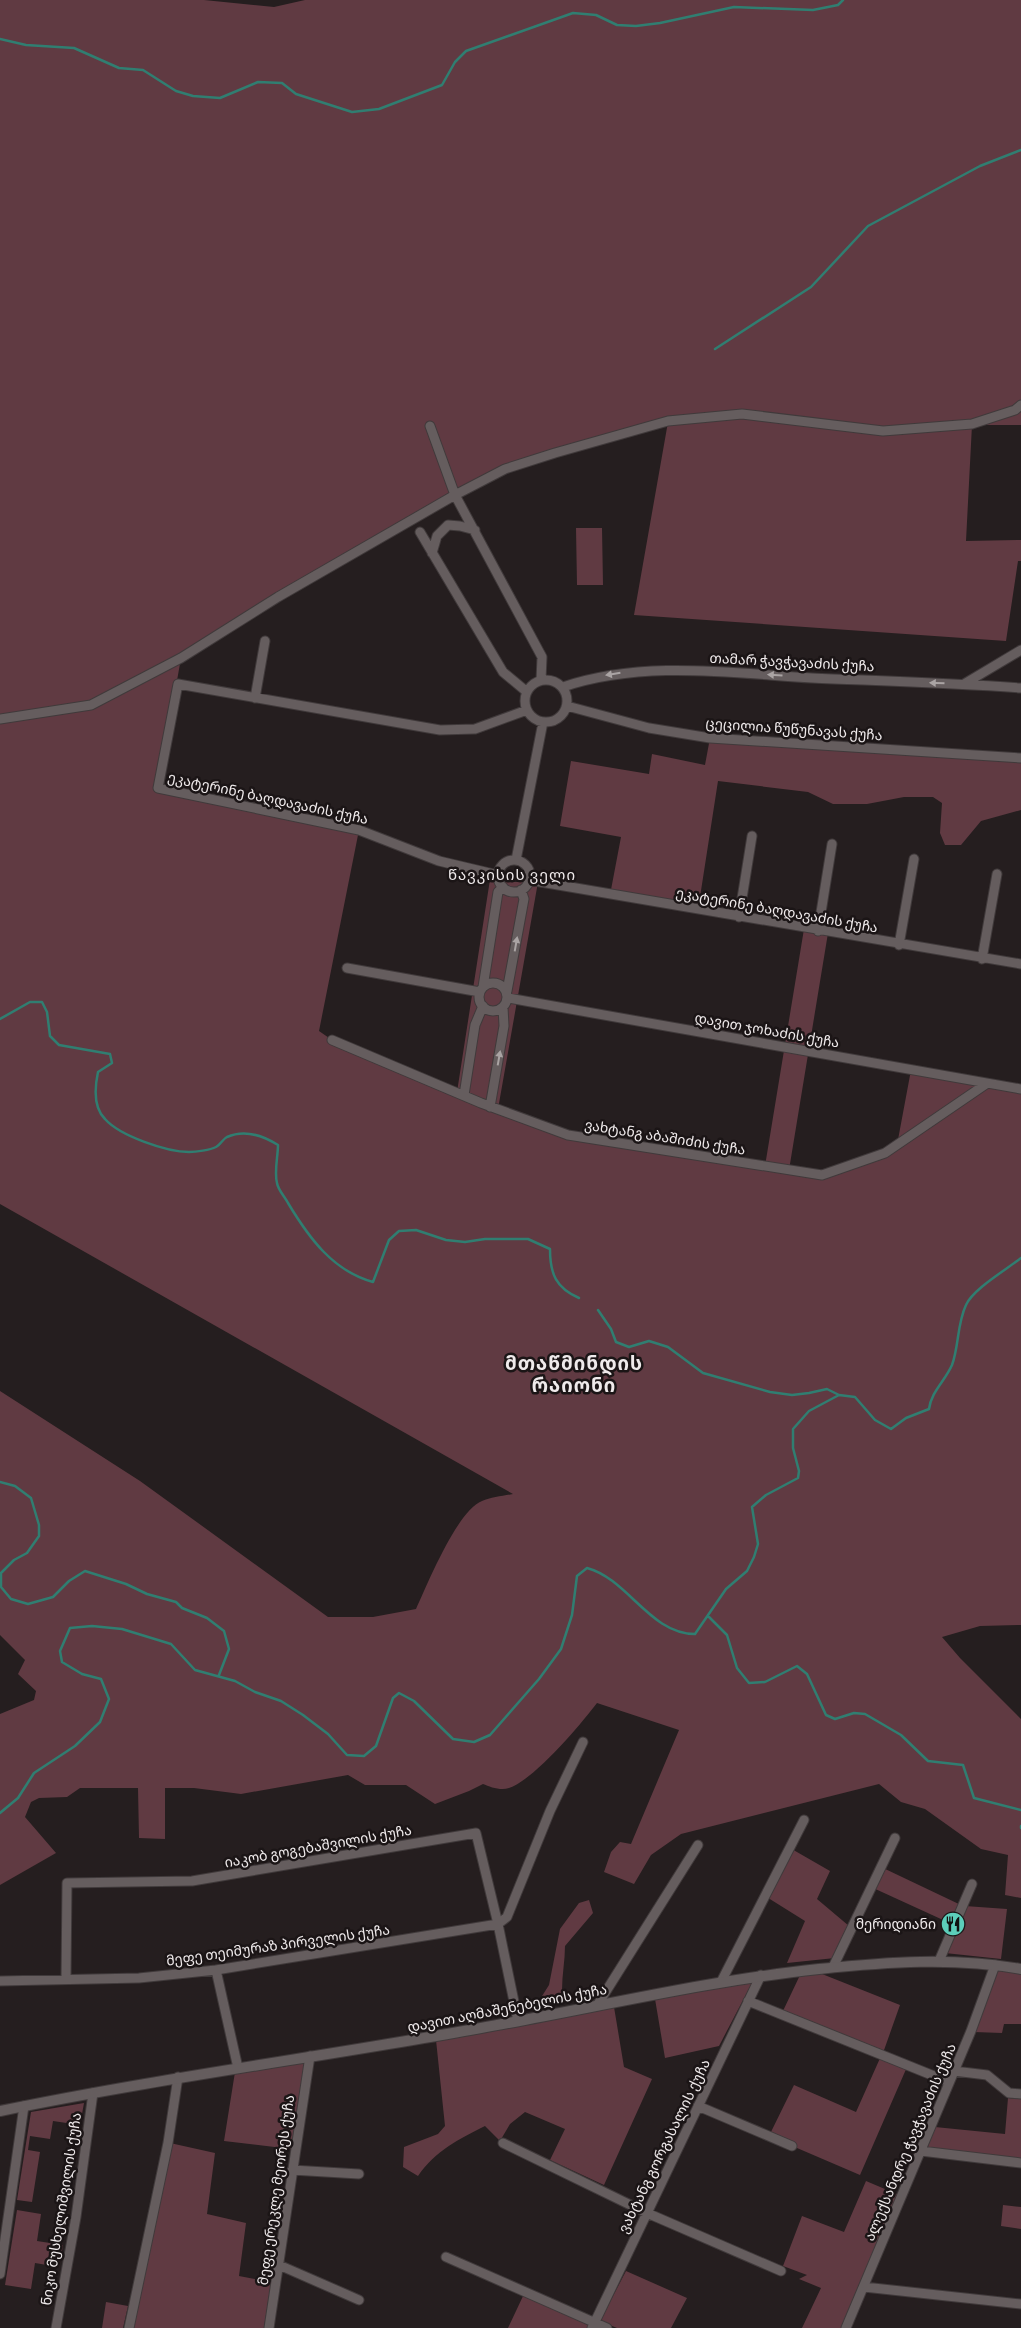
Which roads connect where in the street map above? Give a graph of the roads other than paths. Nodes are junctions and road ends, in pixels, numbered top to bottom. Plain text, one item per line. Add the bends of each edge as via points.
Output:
1 (1021, 406) edge
2 (430, 426) dead end
3 (455, 495) junction
4 (475, 530) junction
5 (420, 532) dead end
6 (432, 553) junction
7 (265, 641) dead end
8 (1021, 650) edge
9 (541, 680) junction
10 (964, 684) junction
11 (563, 687) junction
12 (1021, 688) edge
13 (526, 692) junction
14 (255, 698) junction
15 (567, 706) junction
16 (527, 710) junction
17 (0, 719) edge
18 (543, 722) junction
19 (1021, 758) edge
20 (752, 836) dead end
21 (832, 844) dead end
22 (914, 859) dead end
23 (516, 860) junction
24 (498, 874) junction
25 (997, 874) dead end
26 (529, 880) junction
27 (503, 887) junction
28 (521, 890) junction
29 (739, 917) junction
30 (818, 931) junction
31 (900, 945) junction
32 (982, 958) junction
33 (1021, 964) edge
34 (347, 968) dead end
35 (481, 989) junction
36 (507, 995) junction
37 (483, 1006) junction
38 (503, 1008) junction
39 (332, 1040) dead end
40 (986, 1084) junction
41 (1021, 1088) edge
42 (464, 1095) junction
43 (490, 1106) junction
44 (583, 1742) dead end
45 (804, 1820) dead end
46 (895, 1838) dead end
47 (698, 1845) dead end
48 (972, 1884) dead end
49 (498, 1924) junction
50 (939, 1961) junction
51 (995, 1965) junction
52 (833, 1967) junction
53 (216, 1970) junction
54 (1021, 1970) edge
55 (761, 1975) junction
56 (66, 1979) junction
57 (0, 1981) edge
58 (721, 1982) junction
59 (748, 2001) junction
60 (598, 2004) junction
61 (518, 2022) junction
62 (310, 2056) junction
63 (238, 2068) junction
64 (954, 2071) junction
65 (178, 2077) junction
66 (949, 2082) junction
67 (93, 2093) junction
68 (1021, 2094) edge
69 (24, 2106) junction
70 (698, 2106) junction
71 (0, 2111) edge
72 (503, 2143) dead end
73 (792, 2146) dead end
74 (921, 2151) junction
75 (1021, 2163) edge
76 (292, 2170) junction
77 (359, 2174) dead end
78 (647, 2213) junction
79 (446, 2257) dead end
80 (279, 2265) junction
81 (781, 2271) dead end
82 (0, 2274) edge
83 (864, 2287) junction
84 (359, 2300) dead end
85 (1021, 2304) edge
86 (593, 2325) edge
87 (56, 2328) edge
88 (129, 2328) edge
89 (269, 2328) edge
90 (607, 2328) edge
91 (846, 2328) edge

1 - 3 street via 972,424 883,431 742,414 668,421 505,468
2 - 3 street
3 - 4 street
3 - 17 street via 278,597 181,658 91,705
4 - 6 street via 448,526 437,536
4 - 9 street via 542,657
5 - 6 street
6 - 13 street via 503,672
7 - 14 street
8 - 10 street
9 - 11 street via 557,682
9 - 13 street
10 -> 11 street, თამარ ჭავჭავაძის ქუჩა via 693,671 619,673
10 - 12 street, თამარ ჭავჭავაძის ქუჩა
11 - 15 street via 567,693
13 - 16 street
14 - 16 street, ეკატერინე ბაღდავაძის ქუჩა via 440,730 474,729
14 - 24 street, ეკატერინე ბაღდავაძის ქუჩა via 178,684 158,788 359,830 439,861
15 - 18 street via 558,719
15 - 19 street, ცეცილია წუწუნავას ქუჩა via 649,728 710,738
16 - 18 street
18 - 23 street
20 - 29 street
21 - 30 street
22 - 31 street
23 - 24 street via 507,861
23 - 26 street via 526,865
24 - 27 street
25 - 32 street
26 - 28 street
26 - 29 street, ეკატერინე ბაღდავაძის ქუჩა
27 - 28 street via 510,891
27 - 35 street via 498,892
36 -> 28 street via 524,899
29 - 30 street, ეკატერინე ბაღდავაძის ქუჩა
30 - 31 street, ეკატერინე ბაღდავაძის ქუჩა
31 - 32 street, ეკატერინე ბაღდავაძის ქუჩა
32 - 33 street, ეკატერინე ბაღდავაძის ქუჩა
34 - 35 street
35 - 36 street via 494,982 500,984
35 - 37 street via 479,999
36 - 38 street
36 - 40 street, დავით ჯოხაძის ქუჩა
37 - 38 street via 492,1011
37 - 42 street via 475,1025
43 -> 38 street via 504,1026
39 - 42 street, ვახტანგ აბაშიძის ქუჩა
40 - 41 street, დავით ჯოხაძის ქუჩა
40 - 43 street, ვახტანგ აბაშიძის ქუჩა via 885,1153 822,1175 568,1135
42 - 43 street, ვახტანგ აბაშიძის ქუჩა
44 - 49 street via 550,1811 507,1917
45 - 58 street
46 - 52 street
47 - 60 street
48 - 50 street
49 - 53 street, მეფე თეიმურაზ პირველის ქუჩა
49 - 56 street, იაკობ გოგებაშვილის ქუჩა via 476,1833 192,1881 67,1884
49 - 61 street, იაკობ გოგებაშვილის ქუჩა
50 - 51 street, დავით აღმაშენებელის ქუჩა
50 - 52 street, დავით აღმაშენებელის ქუჩა
51 - 54 street, დავით აღმაშენებელის ქუჩა
51 - 64 street, ალექსანდრე ჭავჭავაძის ქუჩა
52 - 55 street, დავით აღმაშენებელის ქუჩა
53 - 56 street, მეფე თეიმურაზ პირველის ქუჩა via 139,1978
53 - 63 street
55 - 58 street, დავით აღმაშენებელის ქუჩა
55 - 59 street, ვახტანგ გორგასალის ქუჩა
56 - 57 street, მეფე თეიმურაზ პირველის ქუჩა
58 - 60 street, დავით აღმაშენებელის ქუჩა
59 - 66 street
59 - 70 street, ვახტანგ გორგასალის ქუჩა
60 - 61 street, დავით აღმაშენებელის ქუჩა
61 - 62 street, დავით აღმაშენებელის ქუჩა
62 - 63 street, დავით აღმაშენებელის ქუჩა
62 - 76 street, მეფე ერეკლე მეორეს ქუჩა
63 - 65 street, დავით აღმაშენებელის ქუჩა
64 - 66 street, ალექსანდრე ჭავჭავაძის ქუჩა
64 - 68 street via 987,2075 1009,2093
65 - 67 street, დავით აღმაშენებელის ქუჩა
65 - 88 street via 168,2143
66 - 74 street, ალექსანდრე ჭავჭავაძის ქუჩა
67 - 69 street, დავით აღმაშენებელის ქუჩა
67 - 87 street, ნიკო მუსხელიშვილის ქუჩა
69 - 71 street, დავით აღმაშენებელის ქუჩა
69 - 82 street
70 - 73 street
70 - 78 street, ვახტანგ გორგასალის ქუჩა
72 - 78 street
74 - 75 street
74 - 83 street, ალექსანდრე ჭავჭავაძის ქუჩა
76 - 77 street
76 - 80 street, მეფე ერეკლე მეორეს ქუჩა
78 - 81 street
78 - 86 street, ვახტანგ გორგასალის ქუჩა
79 - 86 street
80 - 84 street
80 - 89 street, მეფე ერეკლე მეორეს ქუჩა
83 - 85 street
83 - 91 street, ალექსანდრე ჭავჭავაძის ქუჩა
86 - 90 street

